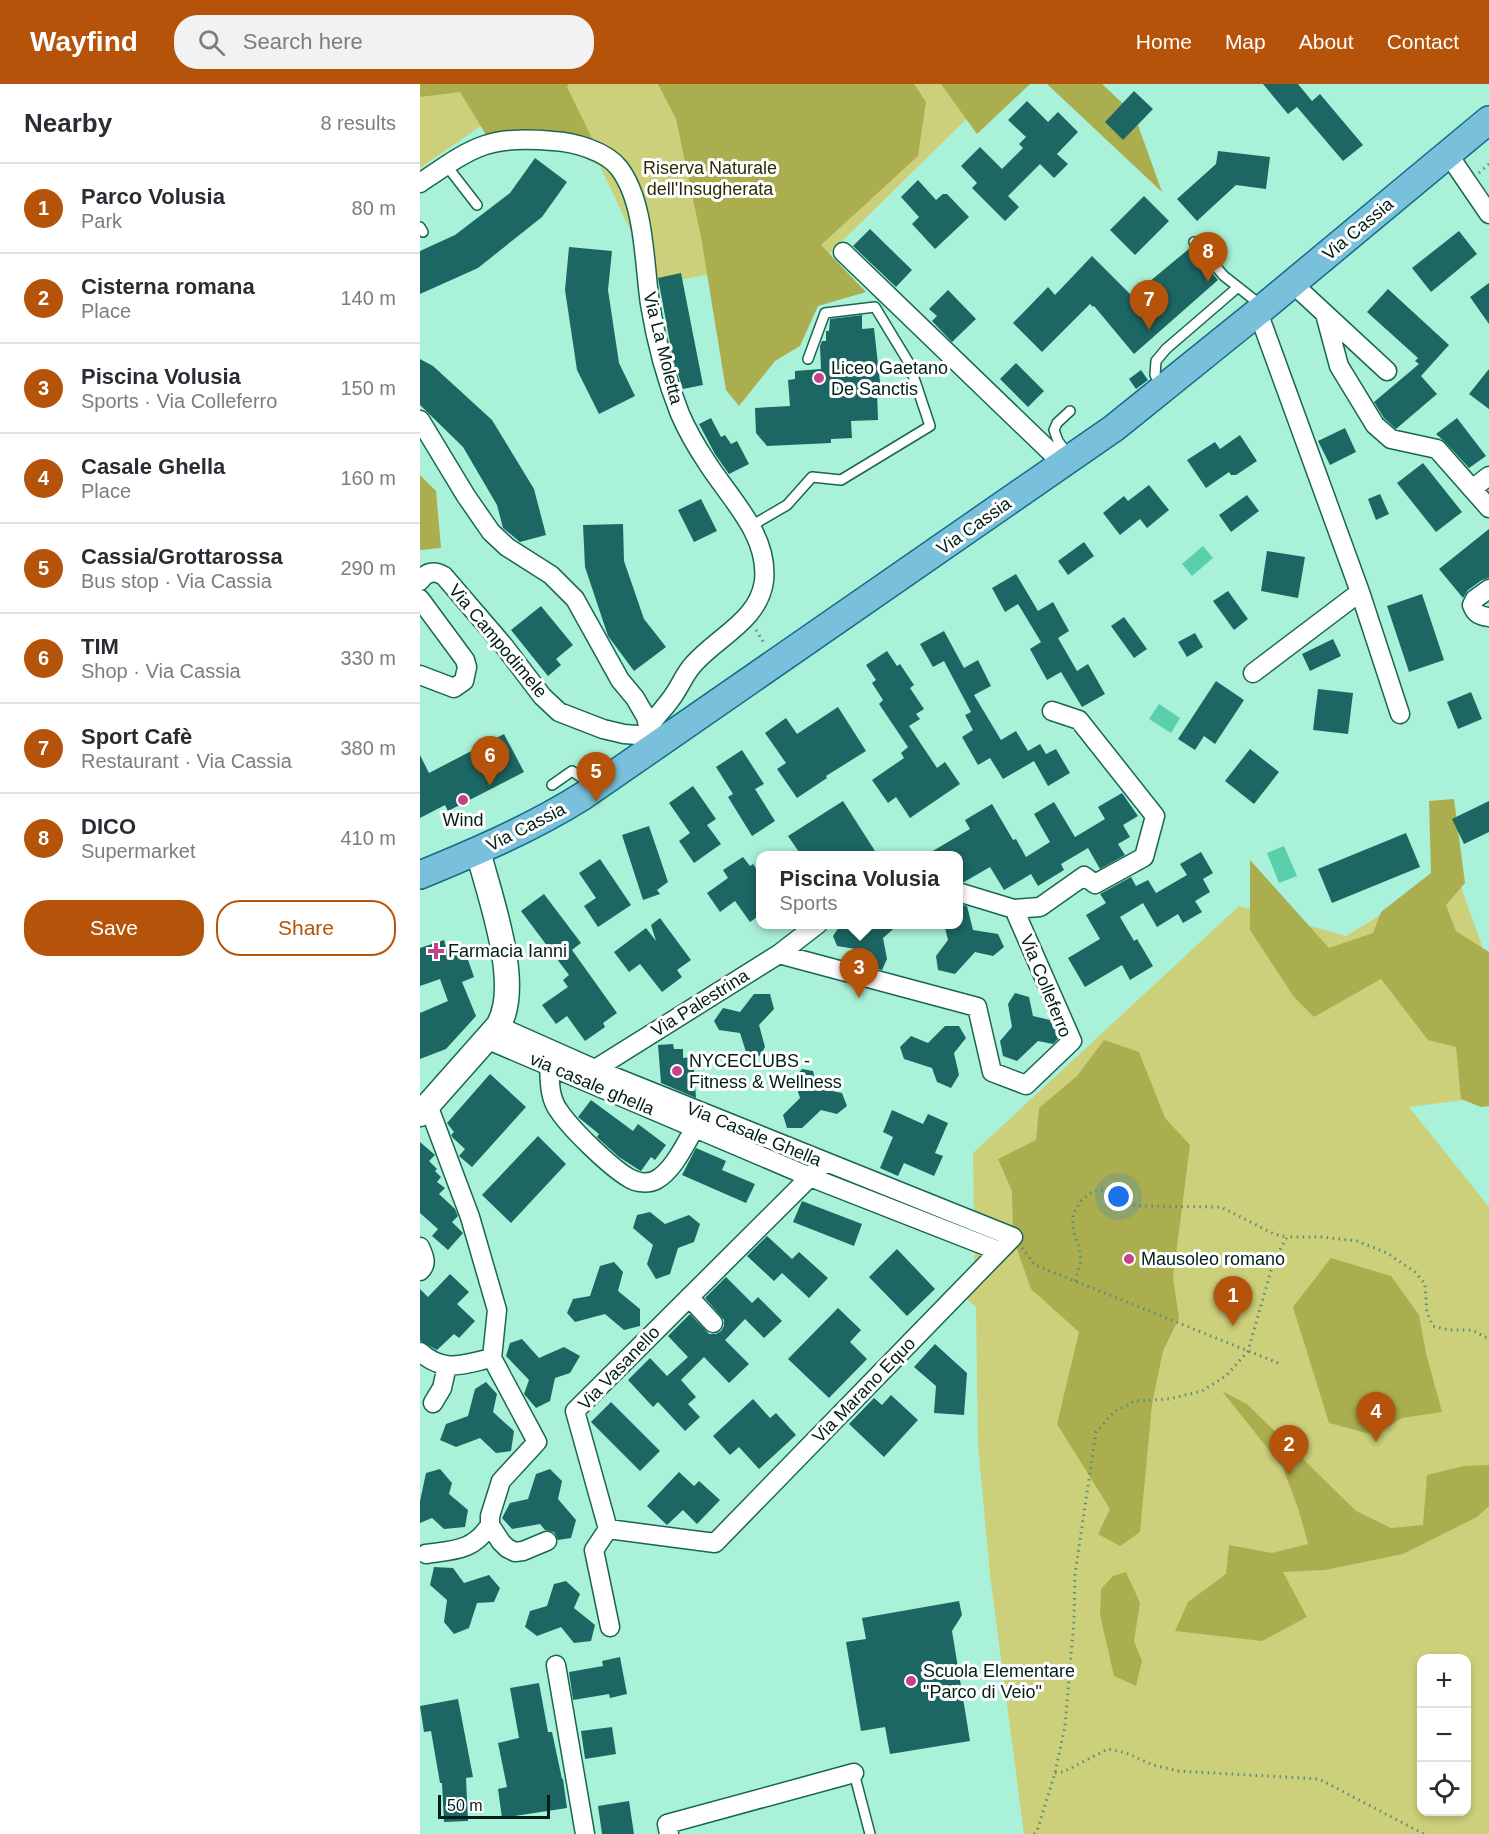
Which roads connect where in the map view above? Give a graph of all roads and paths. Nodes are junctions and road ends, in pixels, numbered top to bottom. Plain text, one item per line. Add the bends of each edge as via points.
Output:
1 (1489, 120) edge
2 (1448, 154) junction
3 (446, 165) junction
4 (420, 183) edge
5 (477, 205) dead end
6 (1489, 214) edge
7 (1194, 242) dead end
8 (843, 252) dead end
9 (1292, 284) junction
10 (1238, 287) junction
11 (1260, 310) junction
12 (1325, 314) junction
13 (808, 359) dead end
14 (1387, 371) dead end
15 (1164, 388) junction
16 (1070, 411) dead end
17 (420, 420) edge
18 (1067, 461) junction
19 (1489, 476) edge
20 (1472, 489) junction
21 (1489, 508) edge
22 (751, 526) junction
23 (420, 582) edge
24 (1489, 589) edge
25 (1360, 592) junction
26 (420, 599) edge
27 (1489, 618) edge
28 (1253, 673) dead end
29 (420, 675) edge
30 (1052, 711) dead end
31 (1400, 714) dead end
32 (654, 730) junction
33 (552, 786) dead end
34 (596, 787) junction
35 (478, 851) junction
36 (420, 875) edge
37 (963, 894) edge
38 (1014, 909) junction
39 (812, 929) edge
40 (779, 954) junction
41 (492, 1033) junction
42 (549, 1066) junction
43 (588, 1074) junction
44 (424, 1109) edge
45 (695, 1128) junction
46 (824, 1163) junction
47 (810, 1177) junction
48 (1013, 1237) junction
49 (1287, 1237) junction
50 (420, 1247) edge
51 (999, 1251) junction
52 (420, 1271) edge
53 (1075, 1281) junction
54 (689, 1298) junction
55 (713, 1323) dead end
56 (1489, 1339) edge
57 (1248, 1351) junction
58 (420, 1352) edge
59 (492, 1358) junction
60 (1278, 1363) dead end
61 (447, 1366) junction
62 (433, 1403) dead end
63 (490, 1520) junction
64 (608, 1529) junction
65 (547, 1541) dead end
66 (426, 1554) dead end
67 (610, 1627) dead end
68 (556, 1665) dead end
69 (854, 1773) joint
70 (1054, 1773) junction
71 (668, 1829) edge
72 (585, 1834) edge
73 (870, 1834) edge
74 (1034, 1834) edge
75 (1424, 1834) edge

1 - 2 main road, Via Cassia
2 - 6 street
2 - 9 main road, Via Cassia
3 - 4 street, Via La Moletta
3 - 5 lane
3 - 22 street, Via La Moletta via 484,144 530,139 572,144 598,154 619,169 637,210 654,325 677,407 706,462
7 - 10 lane
8 - 18 street
9 - 11 main road, Via Cassia
9 - 12 street
10 - 11 lane
10 - 15 lane via 1156,361 1155,375
11 - 15 main road, Via Cassia
11 - 25 street
12 - 14 street
12 - 20 street via 1339,366 1375,425 1391,439 1437,449
13 - 22 lane via 825,313 875,307 909,363 930,426 841,480 812,477 787,505
15 - 18 main road, Via Cassia
16 - 18 lane via 1054,430
17 - 32 street via 491,532 551,575 575,598 611,665
18 - 32 main road, Via Cassia
19 - 20 street
20 - 21 street
22 - 32 street, Via La Moletta via 763,563 764,579 758,599 751,611 692,666
23 - 32 street, Via Campodimele via 431,573 444,576 547,701 566,715 592,724 606,721
24 - 27 street via 1472,605 1481,617
25 - 28 street
25 - 31 street
26 - 29 street, Via Campodimele via 467,667 464,681 457,688
30 - 38 street via 1079,720 1155,816 1144,857 1095,884 1084,876 1040,907
32 - 34 main road, Via Cassia
33 - 34 lane via 572,771
34 - 35 main road, Via Cassia
35 - 36 main road, Via Cassia
35 - 41 street via 506,966 502,1020
37 - 38 street
38 - 40 street, Via Colleferro via 1072,1041 1026,1085 992,1071 977,1007
39 - 40 street, Via Palestrina
40 - 43 street, Via Palestrina
41 - 42 street, via casale ghella
41 - 43 street, Via Casale Ghella
41 - 44 street
42 - 43 street, via casale ghella
42 - 45 street via 551,1096 558,1110 588,1143 629,1178 641,1183 656,1180
43 - 45 street, via casale ghella
43 - 46 street, Via Casale Ghella
44 - 59 street via 470,1217 497,1310
45 - 47 street, via casale ghella
46 - 47 street, Via Vasanello
46 - 48 street, Via Casale Ghella
47 - 51 street, via casale ghella
47 - 54 street, Via Vasanello
48 - 51 street, Via Marano Equo
48 - 53 path via 1035,1265
49 - 53 path via 1221,1207 1136,1206 1103,1190 1093,1191 1073,1214 1072,1230 1081,1261
49 - 56 path via 1357,1241 1387,1253 1425,1284 1427,1313 1433,1326 1472,1330
49 - 57 path via 1274,1260
50 - 52 street via 425,1264
51 - 64 street, Via Marano Equo via 715,1543
53 - 57 path
54 - 55 street
54 - 64 street, Via Vasanello via 575,1411
57 - 60 path
57 - 70 path via 1226,1376 1202,1391 1169,1399 1135,1401 1115,1411 1096,1432 1075,1574 1065,1726
58 - 61 street via 431,1362
59 - 61 street
59 - 63 street via 537,1442 501,1481
61 - 62 street via 442,1388
63 - 65 street via 501,1542 515,1552
63 - 66 street via 483,1536 473,1544
64 - 67 street via 594,1550
68 - 72 street
69 - 71 street
69 - 73 lane
70 - 74 path
70 - 75 path via 1064,1772 1108,1749 1178,1772 1319,1779

